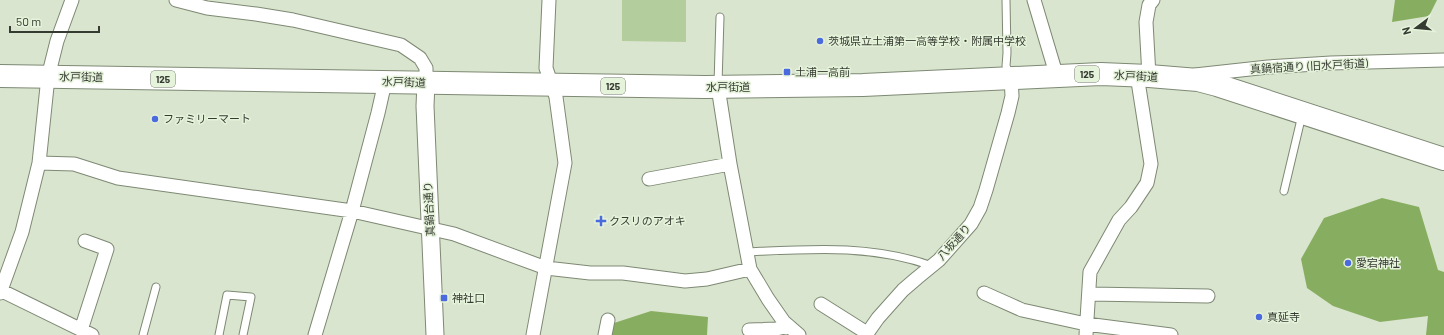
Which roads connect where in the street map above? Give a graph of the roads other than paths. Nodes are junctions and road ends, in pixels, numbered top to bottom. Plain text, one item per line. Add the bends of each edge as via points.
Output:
1 (72, 0) edge
2 (176, 0) edge
3 (549, 0) edge
4 (1006, 0) edge
5 (1034, 0) edge
6 (1154, 0) edge
7 (720, 17) dead end
8 (1444, 60) edge
9 (1143, 75) junction
10 (0, 76) edge
11 (1055, 76) junction
12 (48, 77) junction
13 (1011, 78) junction
14 (1174, 78) junction
15 (384, 82) junction
16 (426, 83) junction
17 (551, 86) junction
18 (718, 87) junction
19 (1303, 113) junction
20 (1444, 159) edge
21 (39, 163) junction
22 (730, 164) junction
23 (650, 179) dead end
24 (1284, 191) dead end
25 (352, 210) junction
26 (430, 230) junction
27 (85, 241) dead end
28 (747, 252) junction
29 (932, 266) junction
30 (546, 268) junction
31 (750, 269) junction
32 (156, 287) dead end
33 (0, 291) edge
34 (984, 293) dead end
35 (1090, 294) junction
36 (1208, 296) dead end
37 (821, 304) dead end
38 (608, 320) dead end
39 (749, 330) dead end
40 (1086, 330) edge
41 (794, 331) edge
42 (86, 332) edge
43 (866, 334) edge
44 (143, 335) edge
45 (219, 335) edge
46 (243, 335) edge
47 (315, 335) edge
48 (435, 335) edge
49 (533, 335) edge
50 (605, 335) edge
51 (1171, 335) edge

1 - 12 street via 57,41
2 - 16 street via 207,8 293,20 401,45 420,58 426,68
3 - 17 street via 546,68
4 - 13 lane via 1006,66
5 - 11 street
6 - 9 street via 1149,5 1146,22
7 - 18 lane
8 - 14 street, 真鍋宿通り (旧水戸街道) via 1268,67
9 - 11 highway, 水戸街道 / 125
9 - 14 highway, 水戸街道 / 125
9 - 35 street via 1151,164 1147,183 1119,220 1090,272
10 - 12 highway, 水戸街道 / 125
11 - 13 highway, 水戸街道 / 125
12 - 15 highway, 水戸街道 / 125
12 - 21 street
13 - 18 highway, 水戸街道 / 125 via 863,85
13 - 29 street, 八坂通り via 1012,96 1008,113 980,208 971,224
14 - 19 highway, 水戸街道 / 125 via 1217,84
15 - 16 highway, 水戸街道 / 125
15 - 25 street
16 - 17 highway, 水戸街道 / 125
16 - 26 street, 真鍋台通り
17 - 18 highway, 水戸街道 / 125
17 - 30 street via 556,97 565,164
18 - 22 street
19 - 20 highway, 水戸街道 / 125
19 - 24 lane
21 - 25 street via 74,164 118,178
21 - 33 street via 22,232
22 - 23 street
22 - 28 street
25 - 26 street
25 - 47 street
26 - 30 street via 454,234
26 - 48 street, 真鍋台通り
27 - 42 street via 107,249
28 - 29 lane via 828,248 873,251
28 - 31 street
29 - 43 street, 八坂通り via 903,290
30 - 31 street via 590,273 623,273 685,281 707,279
30 - 49 street
31 - 41 street via 784,322
32 - 44 lane
33 - 42 street
34 - 40 street via 1022,310
35 - 36 street
35 - 40 street
37 - 43 street
38 - 50 street
39 - 41 street
40 - 51 street
45 - 46 lane via 227,295 250,297

